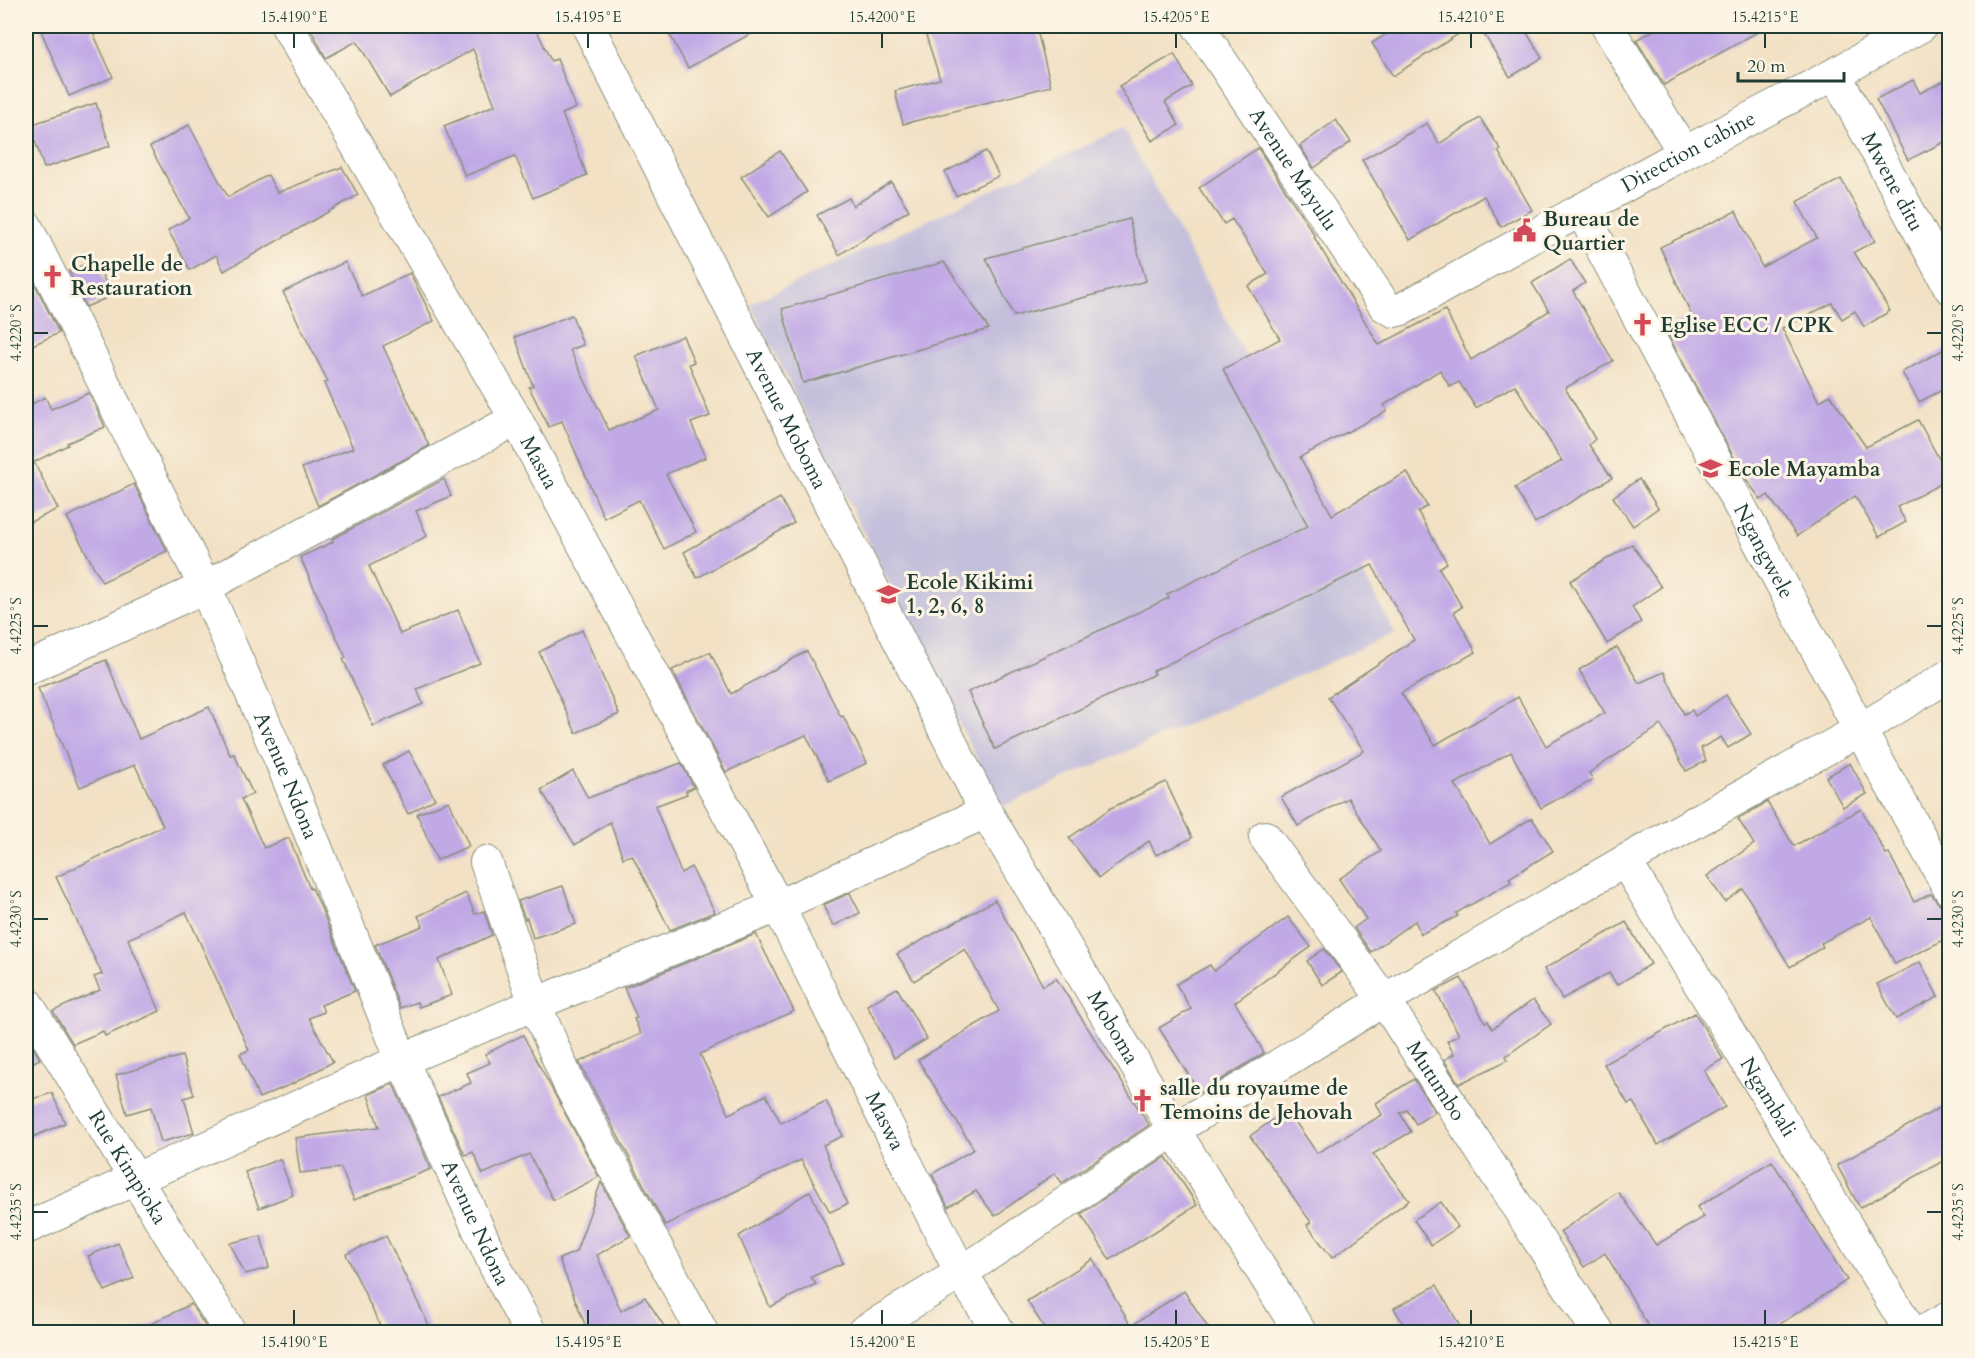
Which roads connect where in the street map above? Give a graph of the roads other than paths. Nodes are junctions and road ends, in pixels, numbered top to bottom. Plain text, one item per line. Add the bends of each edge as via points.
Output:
1 (287, 26) edge
2 (588, 26) edge
3 (1198, 26) edge
4 (1607, 26) edge
5 (1921, 26) edge
6 (1835, 74) junction
7 (1684, 153) junction
8 (1581, 210) junction
9 (26, 226) edge
10 (1950, 288) edge
11 (1394, 310) joint
12 (516, 419) junction
13 (205, 587) junction
14 (26, 669) edge
15 (1950, 675) edge
16 (1860, 730) junction
17 (986, 812) junction
18 (1265, 837) dead end
19 (1625, 861) junction
20 (486, 862) dead end
21 (1950, 890) edge
22 (778, 906) junction
23 (1384, 1000) junction
24 (26, 1002) edge
25 (535, 1004) junction
26 (402, 1060) junction
27 (1174, 1130) junction
28 (134, 1179) junction
29 (26, 1228) edge
30 (961, 1273) junction
31 (1950, 1317) edge
32 (230, 1332) edge
33 (530, 1332) edge
34 (702, 1332) edge
35 (863, 1332) edge
36 (999, 1332) edge
37 (1300, 1332) edge
38 (1598, 1332) edge
39 (1911, 1332) edge
40 (1923, 1332) edge

1 - 12 street, Masua
2 - 17 street, Avenue Moboma
3 - 11 street, Avenue Mayulu via 1385,306
4 - 7 street
5 - 6 street, Direction cabine
6 - 7 street, Direction cabine
6 - 10 street, Mwene ditu
7 - 8 street, Direction cabine
8 - 11 street, Direction cabine
8 - 16 street, Ngangwele
9 - 13 street, Avenue Ndona
12 - 13 street
12 - 22 street, Masua
13 - 14 street
13 - 26 street, Avenue Ndona via 281,761
15 - 16 street
16 - 19 street
16 - 21 street, Ngangwele
17 - 22 street
17 - 27 street, Moboma
18 - 23 street, Mutumbo
19 - 23 street
19 - 39 street, Ngambali
20 - 25 street
22 - 25 street
22 - 30 street, Maswa
23 - 27 street
23 - 38 street, Mutumbo
24 - 28 street, Rue Kimpioka
25 - 26 street
25 - 34 street via 569,1084
26 - 28 street
26 - 33 street, Avenue Ndona via 495,1266
27 - 30 street
27 - 37 street, Moboma
28 - 29 street
28 - 32 street, Rue Kimpioka
30 - 35 street
30 - 36 street, Maswa
31 - 40 street

